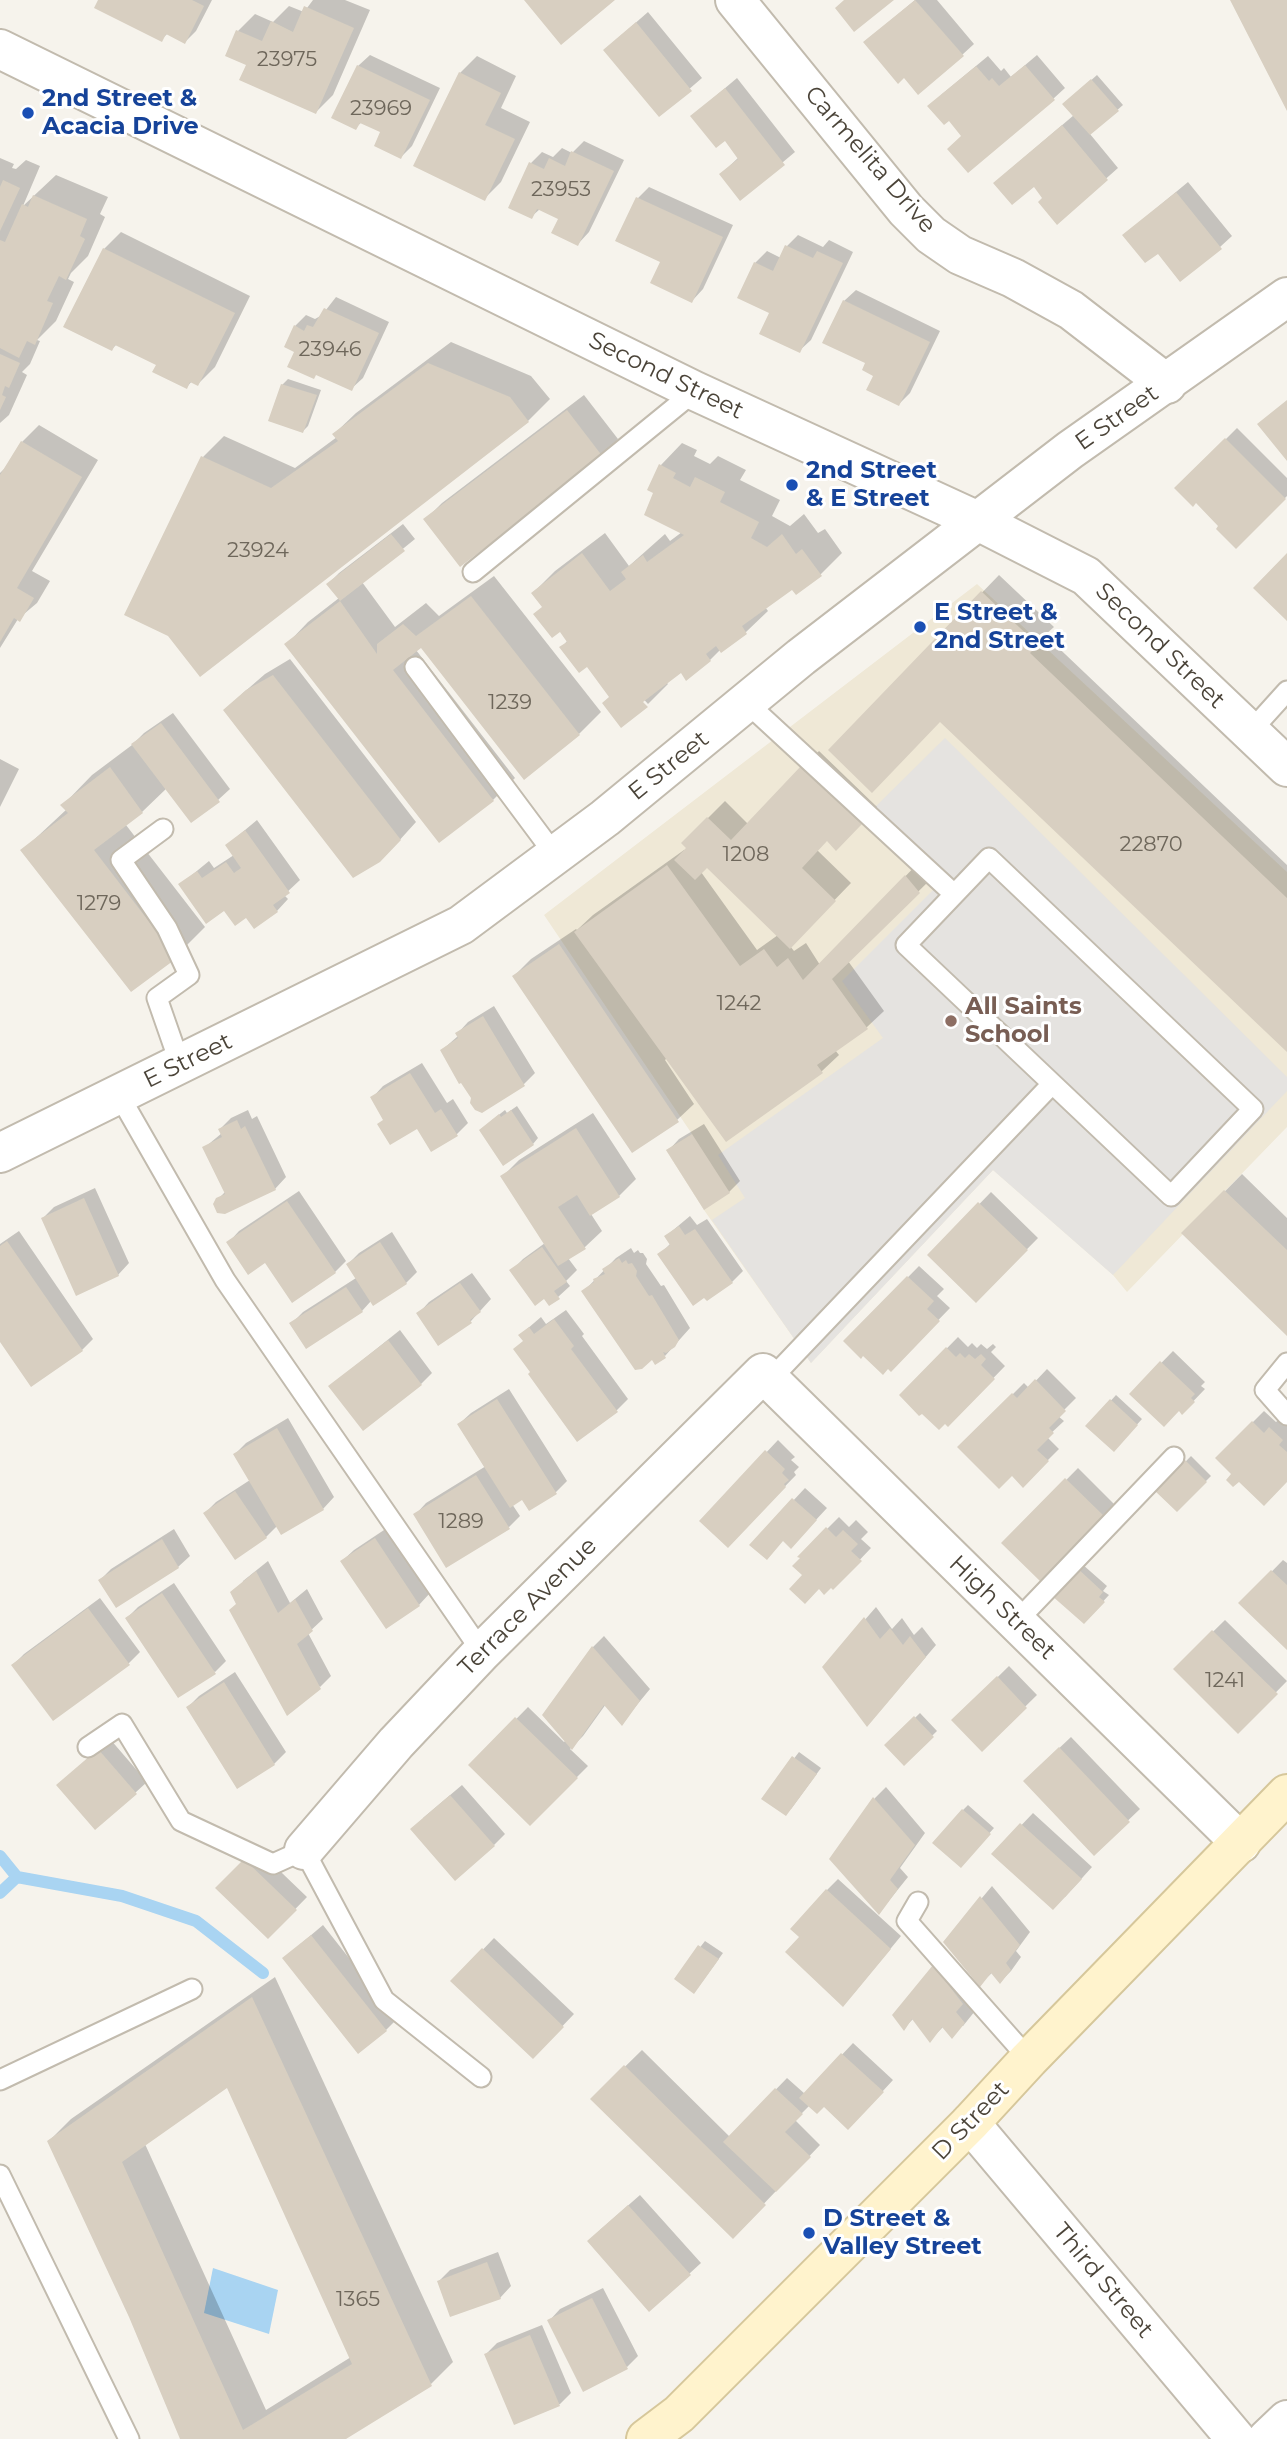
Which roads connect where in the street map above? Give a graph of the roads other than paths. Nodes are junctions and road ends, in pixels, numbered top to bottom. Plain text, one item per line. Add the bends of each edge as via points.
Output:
1 (735, 0) edge
2 (0, 48) edge
3 (1287, 297) edge
4 (1167, 384) junction
5 (695, 391) junction
6 (978, 521) junction
7 (473, 572) dead end
8 (415, 667) dead end
9 (1287, 691) edge
10 (747, 703) junction
11 (1250, 732) junction
12 (1287, 767) edge
13 (163, 829) dead end
14 (555, 855) junction
15 (954, 894) junction
16 (180, 1064) junction
17 (1052, 1084) junction
18 (119, 1095) junction
19 (0, 1153) edge
20 (1287, 1363) edge
21 (766, 1376) junction
22 (1287, 1415) edge
23 (1174, 1457) dead end
24 (1016, 1622) junction
25 (482, 1653) junction
26 (88, 1746) dead end
27 (1287, 1794) edge
28 (1241, 1843) junction
29 (304, 1850) junction
30 (918, 1902) dead end
31 (192, 1989) dead end
32 (1029, 2059) junction
33 (481, 2077) dead end
34 (0, 2080) edge
35 (970, 2123) junction
36 (0, 2175) edge
37 (1287, 2420) edge
38 (129, 2439) edge
39 (646, 2439) edge
40 (1236, 2439) edge
41 (1267, 2439) edge

1 - 4 street, Carmelita Drive via 931,235 1071,310
2 - 5 street, Second Street
3 - 4 street, E Street
4 - 6 street, E Street
5 - 6 street, Second Street
5 - 7 lane
6 - 10 street, E Street
6 - 11 street, Second Street via 1086,576
8 - 14 lane
9 - 11 lane
10 - 14 street, E Street
10 - 15 lane
11 - 12 street, Second Street
13 - 16 lane via 121,860 167,928 189,975 157,998
14 - 16 street, E Street via 461,925
15 - 17 lane via 906,945
15 - 17 lane via 989,858 1254,1109 1171,1196
16 - 18 street, E Street
17 - 21 lane
18 - 19 street, E Street
18 - 25 lane via 225,1280
20 - 22 lane via 1265,1390
21 - 24 street, High Street
21 - 25 street, Terrace Avenue
23 - 24 lane
24 - 28 street, High Street
25 - 29 street, Terrace Avenue
26 - 29 lane via 122,1724 181,1821 273,1864
27 - 28 main road, D Street
28 - 32 main road, D Street
29 - 33 lane via 384,2000
30 - 32 lane via 907,1921
31 - 34 lane
32 - 35 main road, D Street
35 - 39 main road, D Street via 679,2414
35 - 40 street, Third Street
36 - 38 lane
37 - 41 street

